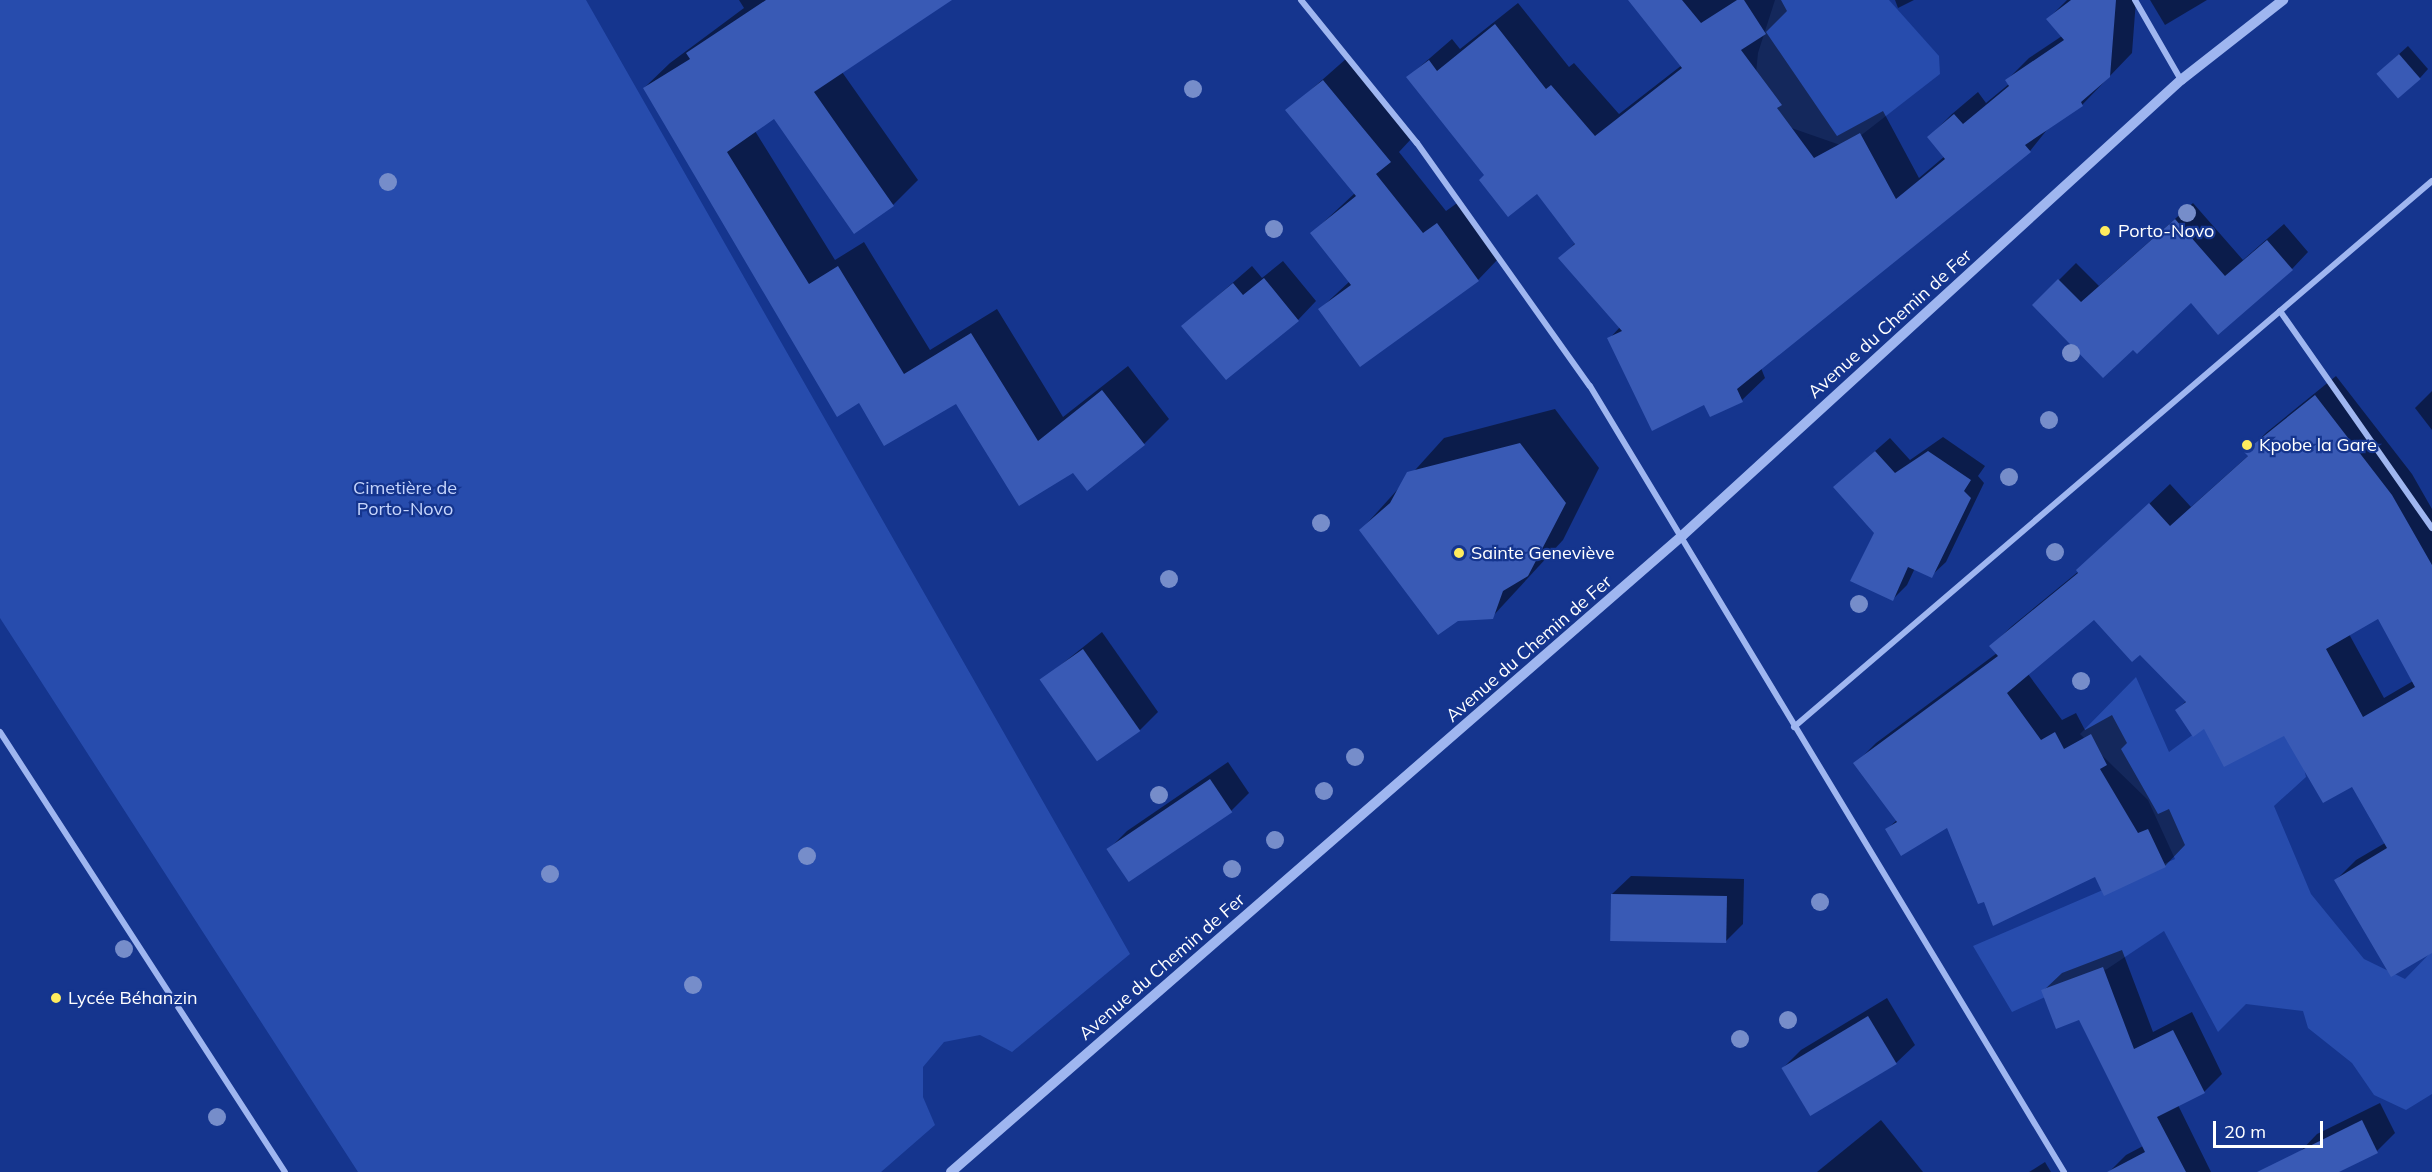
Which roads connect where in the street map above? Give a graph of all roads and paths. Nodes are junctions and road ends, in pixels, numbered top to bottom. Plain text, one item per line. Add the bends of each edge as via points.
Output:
1 (1301, 0) edge
2 (2135, 0) edge
3 (2283, 0) edge
4 (2181, 80) junction
5 (2432, 181) edge
6 (2280, 311) junction
7 (2432, 528) edge
8 (1683, 535) junction
9 (1794, 728) junction
10 (0, 732) edge
11 (285, 1172) edge
12 (951, 1172) edge
13 (2064, 1172) edge

1 - 8 street via 1417,143 1546,320
2 - 4 street
3 - 4 street, Avenue du Chemin de Fer
4 - 8 street, Avenue du Chemin de Fer
5 - 6 street
6 - 7 street
6 - 9 street
8 - 9 street
8 - 12 street, Avenue du Chemin de Fer
9 - 13 street
10 - 11 street

